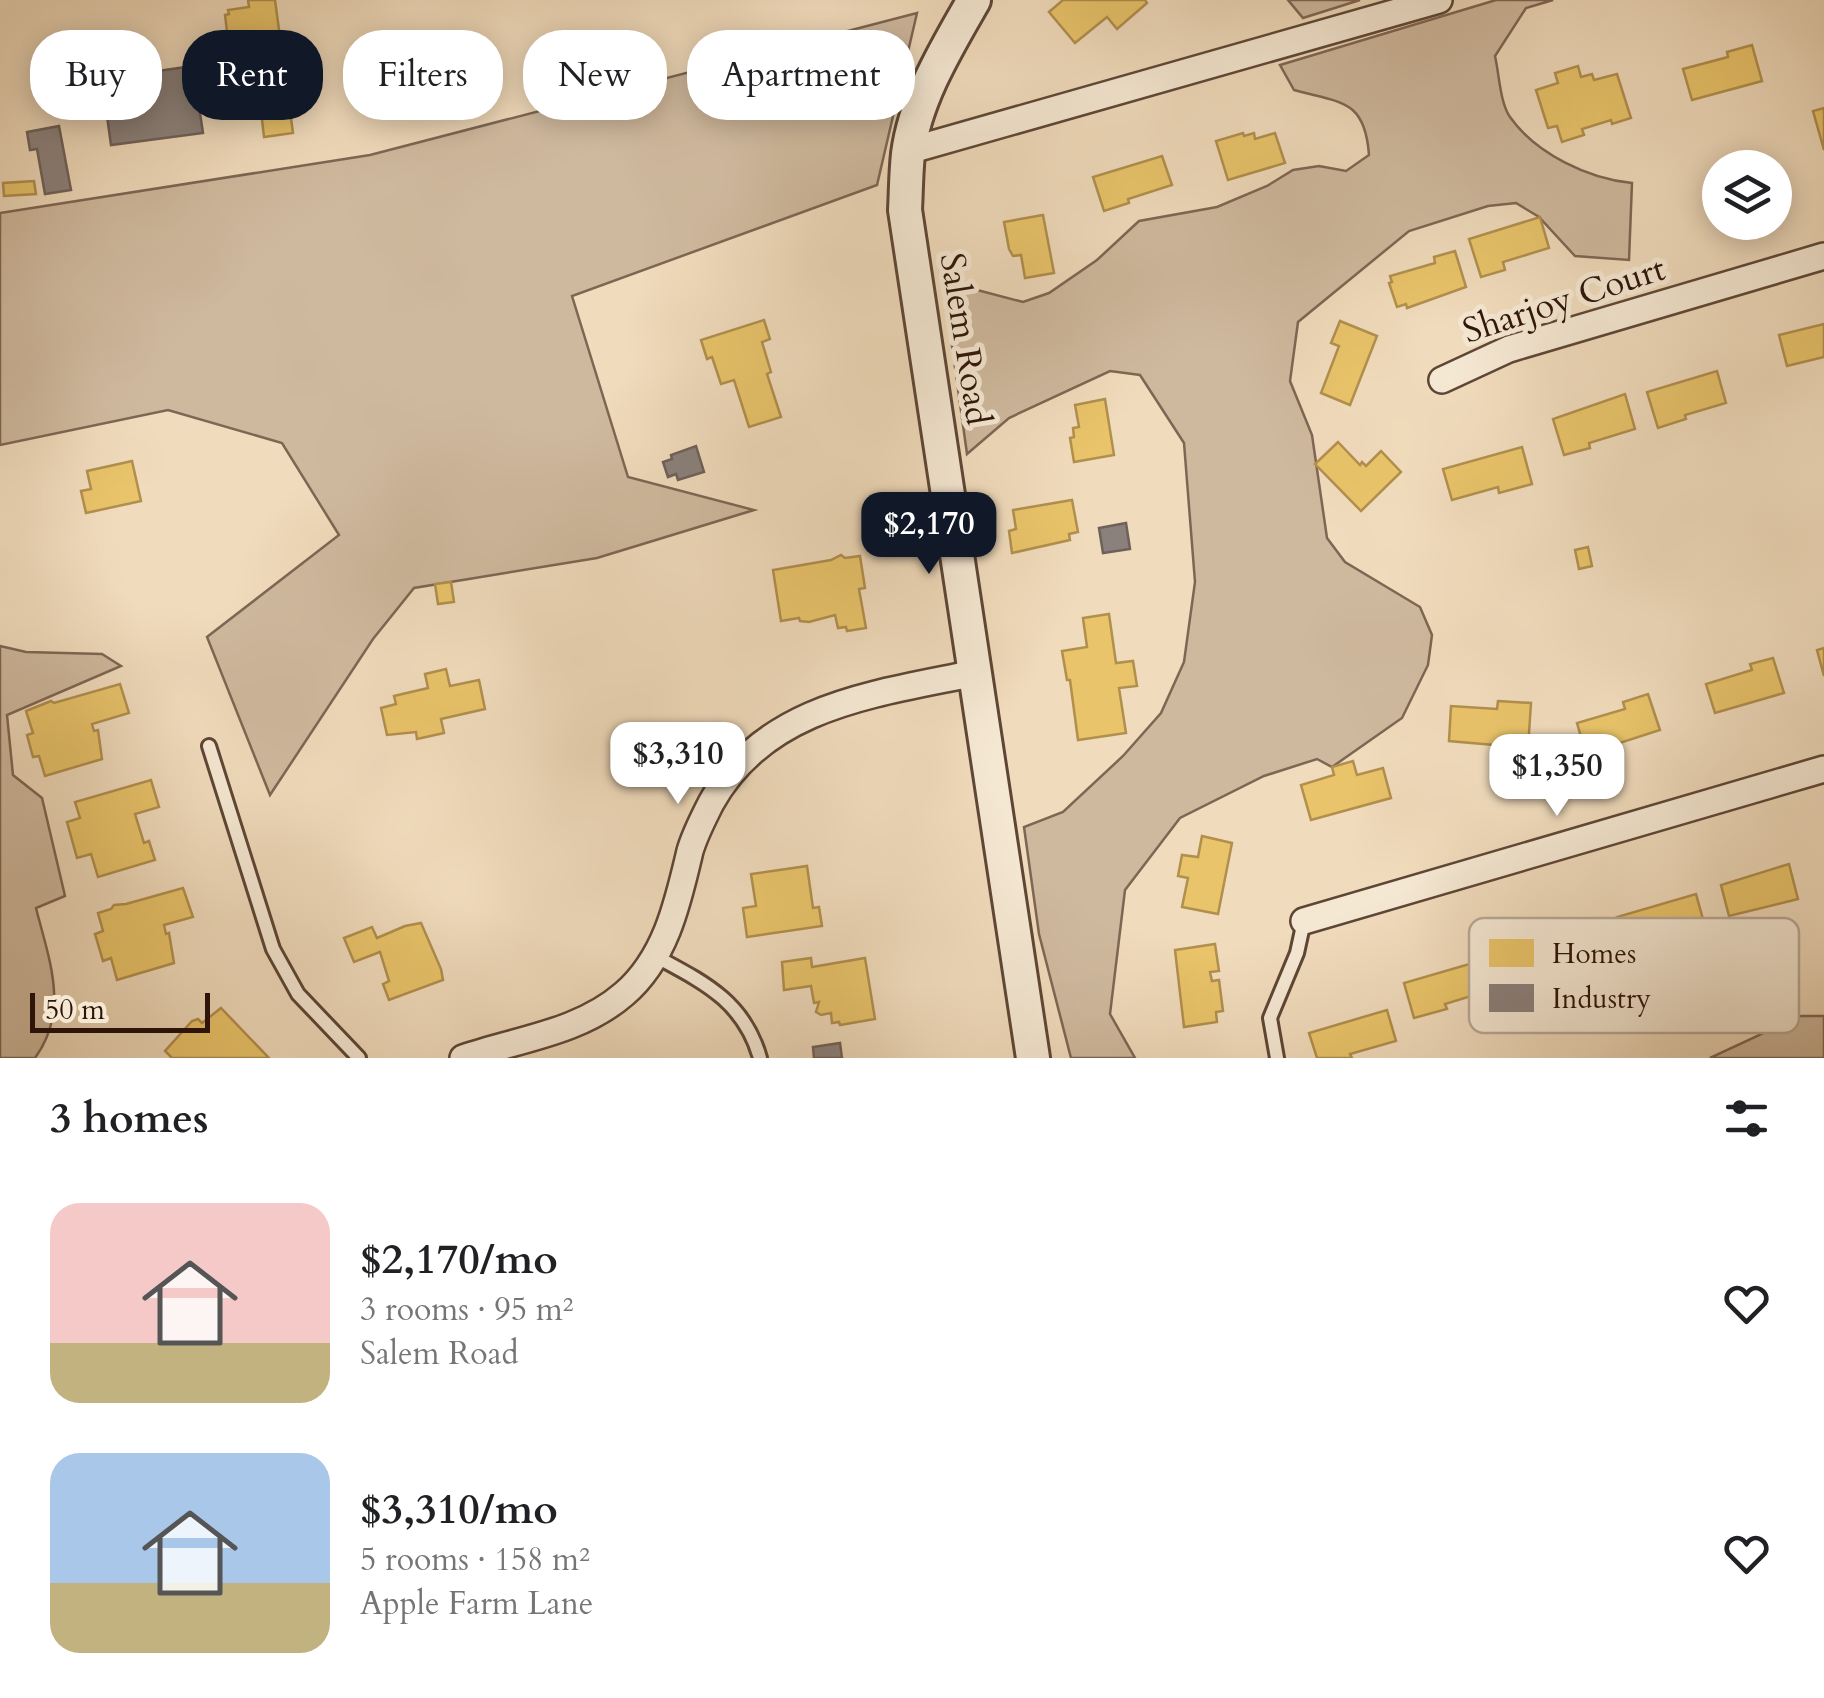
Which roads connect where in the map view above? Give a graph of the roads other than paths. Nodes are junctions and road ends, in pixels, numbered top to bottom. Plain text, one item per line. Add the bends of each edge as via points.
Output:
1 (974, 0) edge
2 (1439, 0) edge
3 (908, 151) junction
4 (1824, 256) edge
5 (1442, 380) dead end
6 (975, 674) junction
7 (209, 746) dead end
8 (1824, 769) edge
9 (1304, 921) joint
10 (655, 956) junction
11 (359, 1058) edge
12 (463, 1058) edge
13 (760, 1058) edge
14 (1033, 1058) edge
15 (1277, 1058) edge

1 - 3 street, Salem Road via 923,100
2 - 3 street
3 - 6 street, Salem Road via 905,210
4 - 5 street, Sharjoy Court via 1509,349
6 - 10 street via 832,705 798,719 748,754 700,824
6 - 14 street, Salem Road
7 - 11 lane via 273,949 298,994
8 - 9 street
9 - 15 lane via 1270,1018
10 - 12 street via 606,1009
10 - 13 lane via 709,985 742,1016

